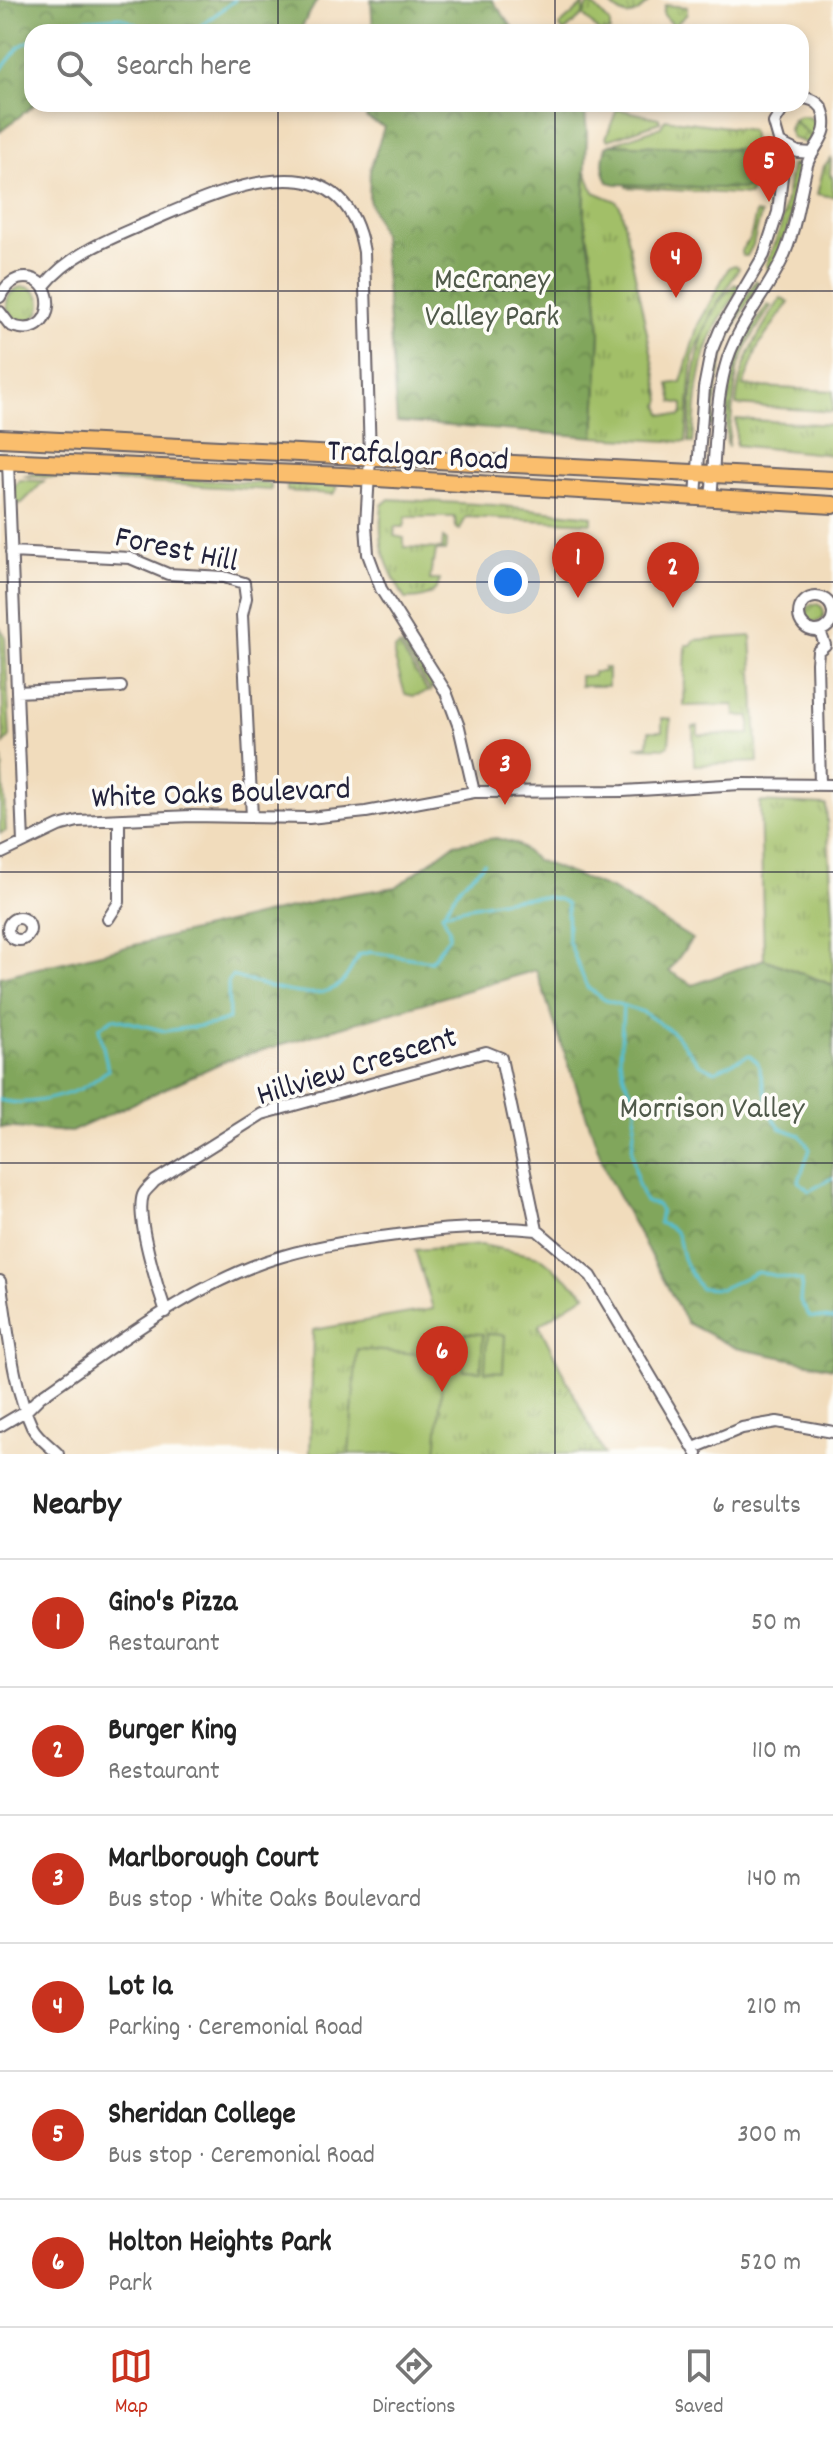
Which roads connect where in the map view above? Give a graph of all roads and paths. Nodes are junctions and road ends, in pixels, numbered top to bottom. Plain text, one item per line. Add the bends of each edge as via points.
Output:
1 (809, 101) edge
2 (781, 112) edge
3 (780, 142) junction
4 (813, 153) junction
5 (43, 287) junction
6 (0, 297) edge
7 (0, 312) edge
8 (0, 438) edge
9 (370, 457) junction
10 (4, 461) edge
11 (706, 474) junction
12 (370, 478) junction
13 (833, 480) edge
14 (704, 496) junction
15 (833, 505) edge
16 (11, 552) junction
17 (820, 631) dead end
18 (829, 645) edge
19 (121, 687) dead end
20 (17, 692) junction
21 (820, 784) junction
22 (833, 785) edge
23 (474, 792) junction
24 (252, 817) junction
25 (119, 820) junction
26 (23, 843) junction
27 (0, 854) edge
28 (108, 919) dead end
29 (537, 1230) junction
30 (0, 1281) edge
31 (166, 1312) junction
32 (27, 1410) junction
33 (0, 1426) edge
34 (833, 1432) edge
35 (696, 1451) edge
36 (58, 1454) edge

1 - 4 street via 818,104 830,122 827,140
2 - 3 street via 774,123
3 - 4 street
3 - 11 street via 784,174 772,235 715,341 706,370
4 - 11 street via 788,247 725,368
5 - 6 street via 32,280 15,280
5 - 7 street via 49,309 36,326 15,327
5 - 9 street via 81,254 235,186 281,179 330,191 352,214 364,252
8 - 9 main road, Trafalgar Road
9 - 11 main road, Trafalgar Road
9 - 12 street
10 - 12 main road, Trafalgar Road
10 - 16 street
11 - 13 main road, Trafalgar Road
11 - 14 street
12 - 14 main road, Trafalgar Road
12 - 23 street via 366,525 374,573 454,709
14 - 15 main road, Trafalgar Road
16 - 20 street
16 - 24 street, Forest Hill via 130,558 168,574 244,583
17 - 18 street
18 - 21 street via 818,651 817,663
19 - 20 street
20 - 26 street
21 - 22 street, White Oaks Boulevard
21 - 23 street, White Oaks Boulevard
23 - 24 street, White Oaks Boulevard via 366,812
24 - 25 street, White Oaks Boulevard
25 - 26 street, White Oaks Boulevard via 78,821
25 - 28 street via 119,902
26 - 27 street, White Oaks Boulevard
29 - 31 street via 443,1229 336,1243 281,1256 234,1275
29 - 31 street, Hillview Crescent via 501,1058 486,1052 262,1114 155,1181 143,1193 141,1205 151,1268
29 - 35 street via 591,1276
30 - 32 street via 13,1370
31 - 32 street
32 - 33 street
32 - 36 street via 33,1429
34 - 35 street via 777,1422 742,1428

